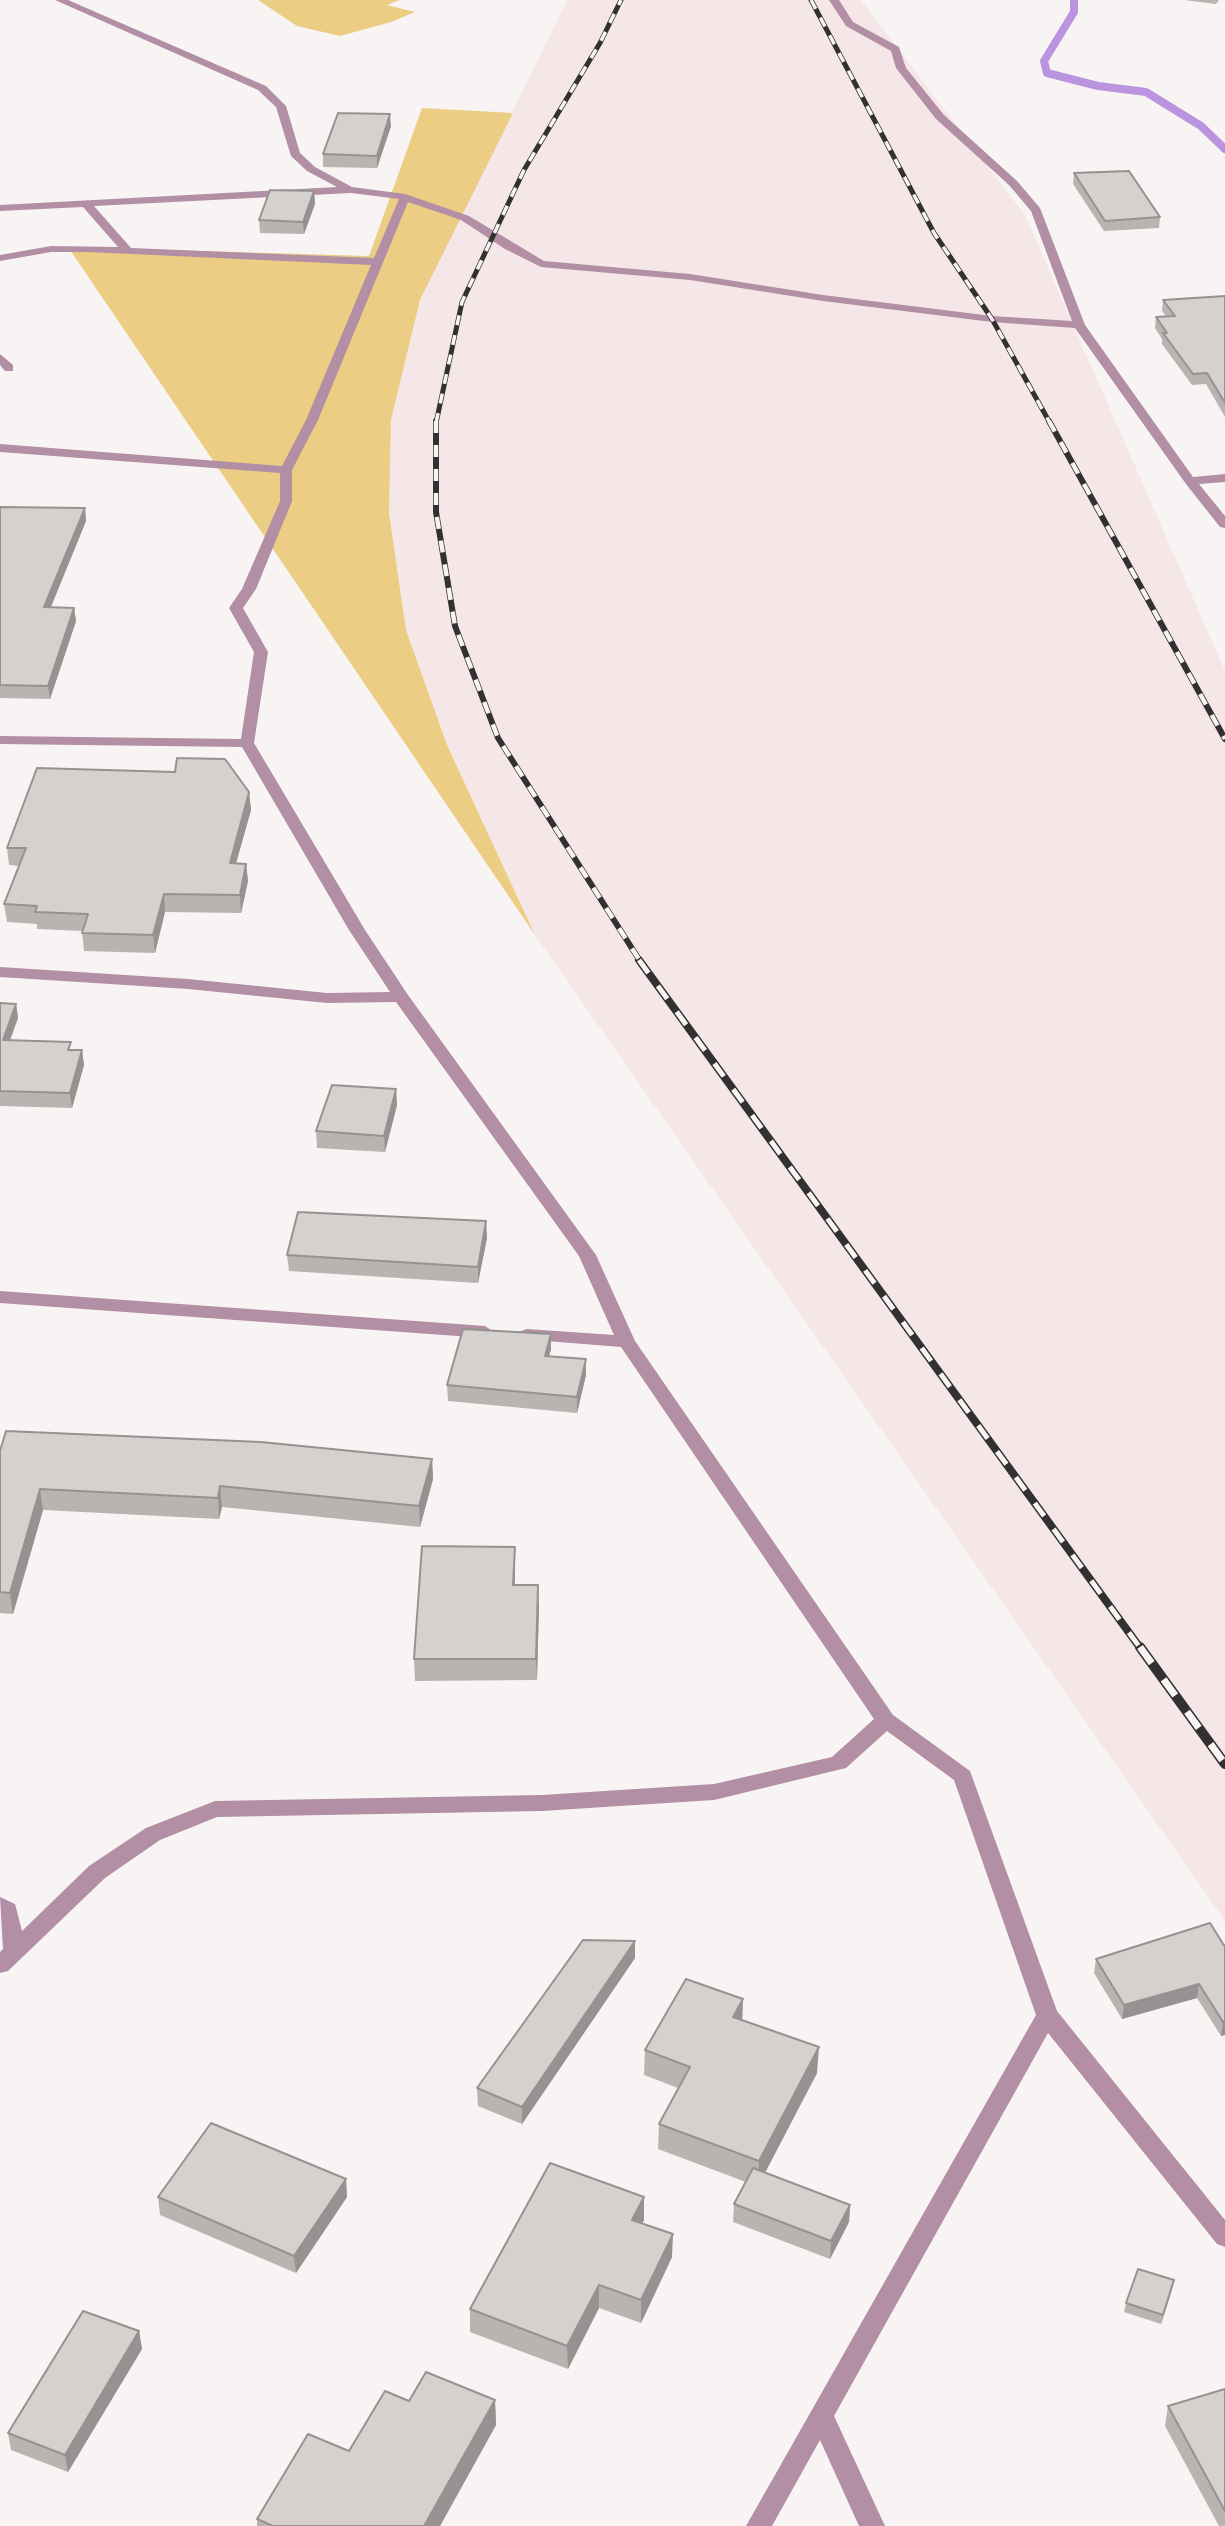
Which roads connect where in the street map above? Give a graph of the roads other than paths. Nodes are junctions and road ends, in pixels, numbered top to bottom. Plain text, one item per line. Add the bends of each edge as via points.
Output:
1 (60, 0) edge
2 (834, 0) edge
3 (351, 190) junction
4 (405, 197) junction
5 (84, 202) junction
6 (0, 208) edge
7 (128, 251) junction
8 (0, 258) edge
9 (377, 262) junction
10 (1079, 325) junction
11 (0, 358) edge
12 (9, 368) dead end
13 (0, 448) edge
14 (286, 470) junction
15 (1225, 478) edge
16 (1190, 481) junction
17 (1225, 524) edge
18 (0, 740) edge
19 (247, 743) junction
20 (0, 972) edge
21 (401, 996) junction
22 (0, 1297) edge
23 (626, 1342) junction
24 (886, 1720) junction
25 (0, 1905) edge
26 (7, 1957) edge
27 (1047, 2015) junction
28 (1225, 2237) edge
29 (821, 2414) junction
30 (759, 2526) edge
31 (872, 2526) edge

1 - 3 street via 262,88 281,106 295,154 311,169
2 - 10 street via 849,24 895,49 901,68 940,117 1036,209
3 - 4 street
3 - 5 street
4 - 9 street
4 - 10 street via 465,218 509,247 558,268 690,277 992,319
5 - 6 street
5 - 7 street
7 - 8 street via 51,249
7 - 9 street
9 - 14 street via 312,420
10 - 16 street
11 - 12 street
13 - 14 street
14 - 19 street via 286,501 249,589 236,608 261,652
15 - 16 street
16 - 17 street
18 - 19 street
19 - 21 street
20 - 21 street via 327,998
21 - 23 street via 587,1255
22 - 23 street
23 - 24 street
24 - 26 street via 839,1763 714,1792 542,1803 215,1809 153,1834 97,1872
24 - 27 street via 963,1776
25 - 26 street via 7,1910
27 - 28 street
27 - 29 street
29 - 30 street
29 - 31 street

